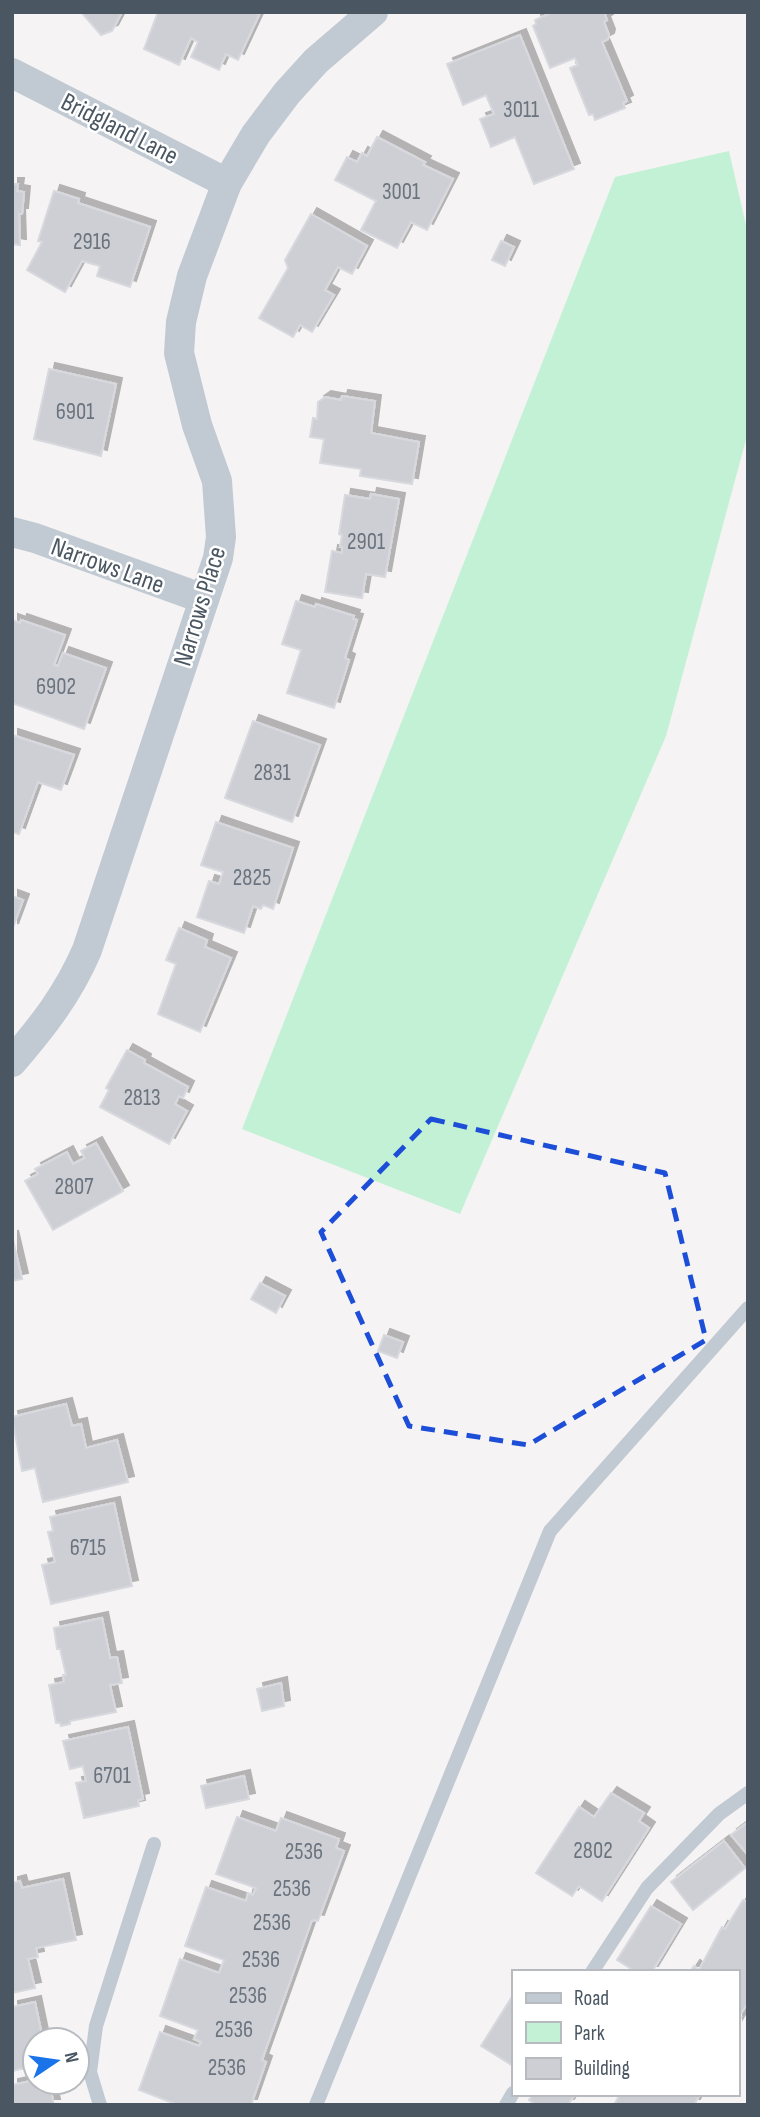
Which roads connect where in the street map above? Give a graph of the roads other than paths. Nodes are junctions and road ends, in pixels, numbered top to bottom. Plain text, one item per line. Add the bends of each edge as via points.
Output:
1 (373, 12) edge
2 (12, 73) edge
3 (227, 183) junction
4 (12, 532) edge
5 (204, 599) junction
6 (12, 1062) edge
7 (748, 1308) edge
8 (748, 1793) edge
9 (154, 1844) dead end
10 (593, 1970) edge
11 (100, 2105) edge
12 (316, 2105) edge

1 - 3 street, Narrows Place via 287,93
2 - 3 street, Bridgland Lane
3 - 5 street, Narrows Place via 192,276 179,352 217,481 221,537
4 - 5 street, Narrows Lane
5 - 6 street, Narrows Place via 87,950 48,1019
7 - 12 lane via 551,1531
8 - 10 lane via 719,1814 646,1888
9 - 11 lane via 96,2026 90,2072

